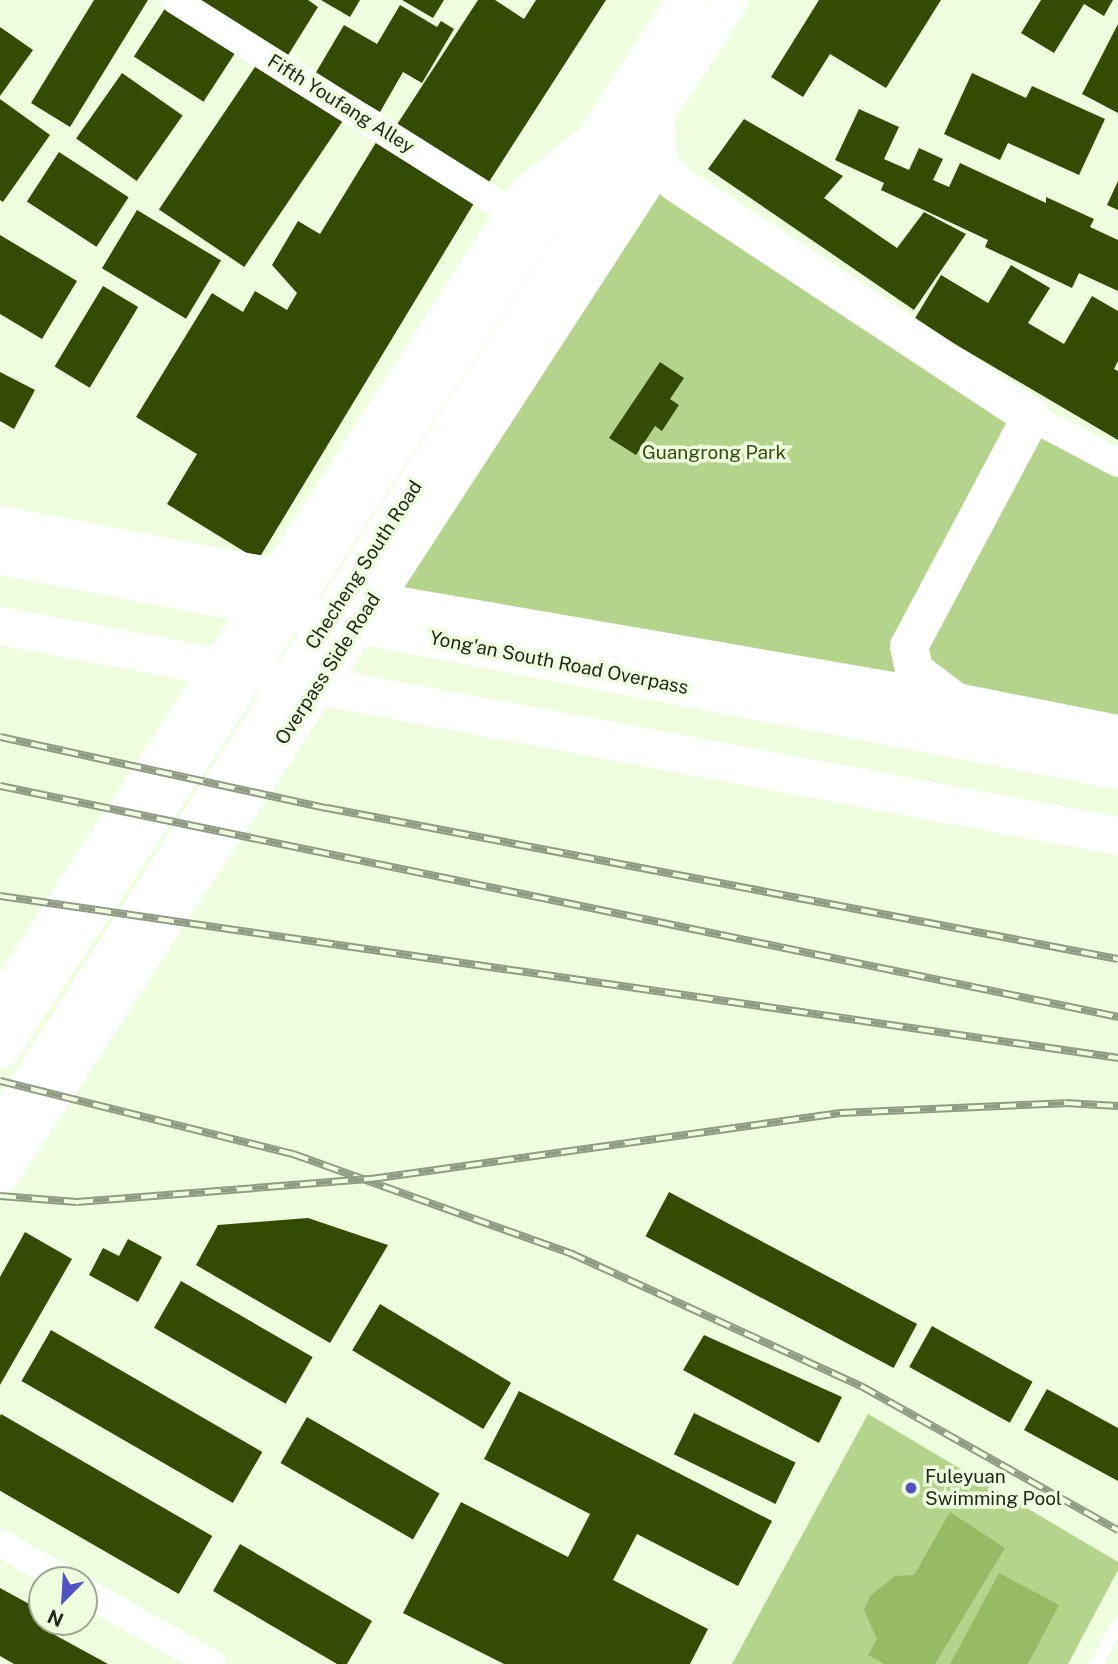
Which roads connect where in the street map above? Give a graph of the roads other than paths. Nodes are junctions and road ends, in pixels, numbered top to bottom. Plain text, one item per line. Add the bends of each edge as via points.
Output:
1 (175, 0) edge
2 (686, 0) edge
3 (730, 0) edge
4 (656, 113) junction
5 (594, 141) junction
6 (658, 162) junction
7 (507, 209) dead end
8 (1031, 417) junction
9 (1118, 463) edge
10 (0, 525) edge
11 (0, 556) edge
12 (278, 578) junction
13 (372, 601) junction
14 (0, 626) edge
15 (956, 702) junction
16 (1118, 734) edge
17 (1118, 770) edge
18 (1118, 836) edge
19 (0, 1007) edge
20 (0, 1050) edge
21 (0, 1130) edge
22 (0, 1175) edge
23 (0, 1543) edge
24 (40, 1566) edge
25 (98, 1600) edge
26 (1118, 1625) edge
27 (194, 1660) edge
28 (1096, 1664) edge

1 - 7 street, Fifth Youfang Alley
2 - 5 main road, Checheng South Road
3 - 4 main road, Checheng South Road
4 - 6 main road
4 - 21 main road, Checheng South Road
5 - 12 main road via 528,193
5 - 20 main road, Checheng South Road
6 - 8 main road via 676,183
6 - 13 main road, Overpass Side Road
8 - 9 street
8 - 15 main road via 909,646 914,670
10 - 12 main road
11 - 17 main road, Yong'an South Road Overpass
12 - 19 main road
13 - 15 main road
13 - 22 main road, Overpass Side Road
14 - 18 main road
15 - 16 main road
23 - 24 street
25 - 27 street
26 - 28 lane

